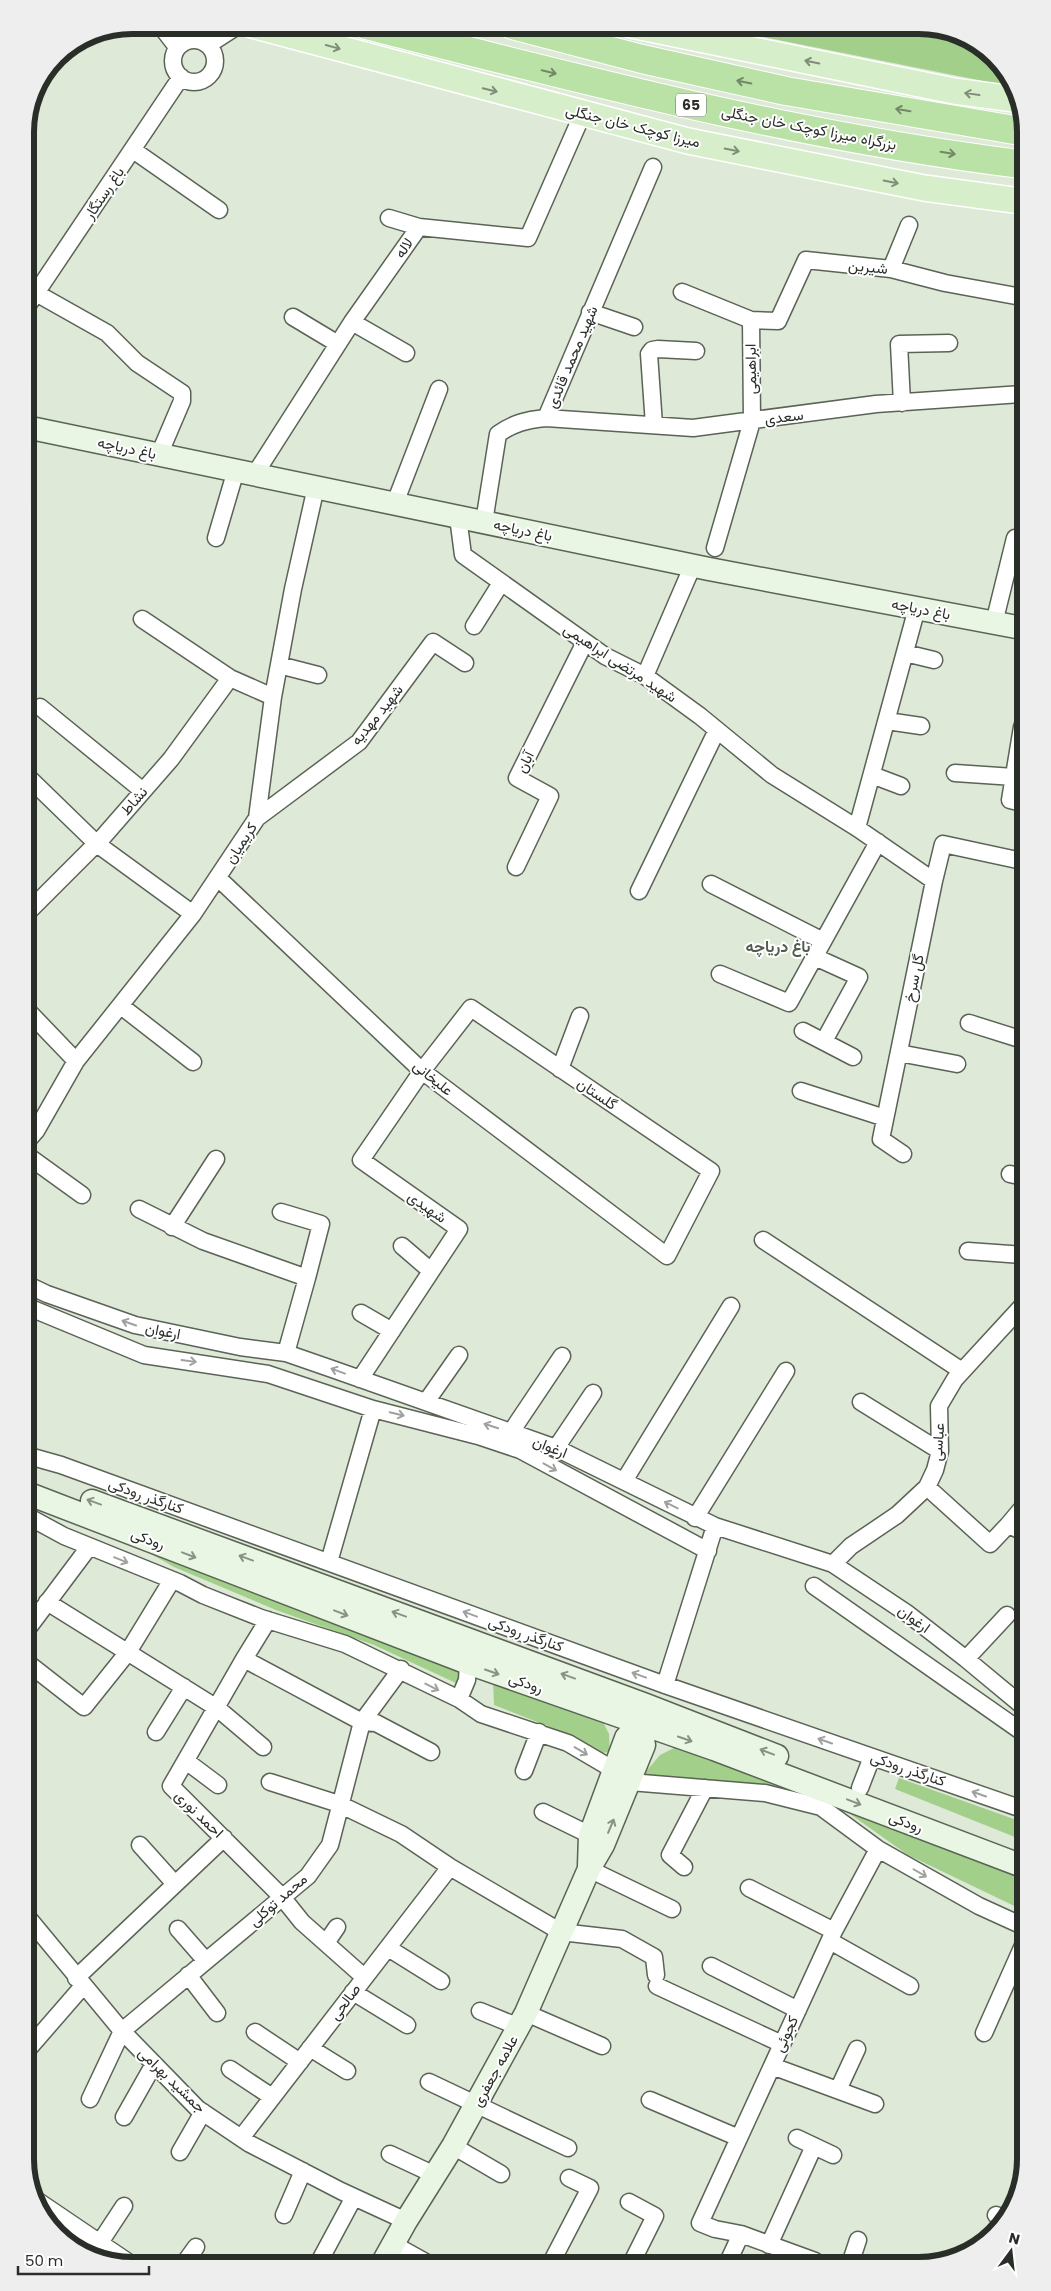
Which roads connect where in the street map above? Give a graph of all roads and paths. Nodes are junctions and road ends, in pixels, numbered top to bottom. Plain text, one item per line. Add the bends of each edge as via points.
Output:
1 (167, 34) edge
2 (225, 34) edge
3 (286, 34) edge
4 (401, 34) edge
5 (546, 34) edge
6 (675, 34) edge
7 (208, 45) junction
8 (178, 47) junction
9 (181, 78) junction
10 (1011, 99) edge
11 (583, 113) junction
12 (1017, 130) edge
13 (133, 150) junction
14 (1017, 164) edge
15 (653, 167) dead end
16 (1017, 201) edge
17 (219, 210) dead end
18 (389, 218) dead end
19 (909, 225) dead end
20 (419, 227) junction
21 (892, 269) junction
22 (34, 288) edge
23 (682, 292) dead end
24 (34, 294) edge
25 (1017, 296) edge
26 (590, 312) junction
27 (293, 317) dead end
28 (751, 320) junction
29 (352, 322) junction
30 (634, 326) dead end
31 (949, 342) dead end
32 (338, 344) junction
33 (696, 351) dead end
34 (406, 352) dead end
35 (438, 389) dead end
36 (1017, 394) edge
37 (902, 403) junction
38 (546, 418) junction
39 (752, 421) junction
40 (654, 425) junction
41 (34, 429) edge
42 (159, 455) junction
43 (245, 472) junction
44 (316, 487) junction
45 (395, 503) junction
46 (458, 516) junction
47 (484, 522) junction
48 (216, 538) dead end
49 (1015, 538) dead end
50 (715, 548) dead end
51 (693, 565) junction
52 (501, 583) junction
53 (917, 608) junction
54 (142, 619) dead end
55 (994, 622) junction
56 (474, 626) dead end
57 (1017, 627) edge
58 (585, 642) junction
59 (905, 653) junction
60 (934, 660) dead end
61 (465, 663) dead end
62 (279, 665) junction
63 (318, 675) dead end
64 (645, 676) junction
65 (230, 678) junction
66 (273, 697) junction
67 (40, 707) dead end
68 (887, 720) junction
69 (921, 726) dead end
70 (717, 730) junction
71 (1017, 758) edge
72 (955, 773) dead end
73 (872, 775) junction
74 (1014, 777) junction
75 (34, 783) edge
76 (902, 786) dead end
77 (143, 791) junction
78 (1017, 802) edge
79 (257, 818) junction
80 (857, 828) junction
81 (878, 842) junction
82 (97, 844) junction
83 (1017, 860) edge
84 (516, 867) dead end
85 (218, 878) junction
86 (934, 881) junction
87 (711, 884) dead end
88 (639, 891) dead end
89 (34, 906) edge
90 (193, 914) junction
91 (823, 941) junction
92 (815, 957) junction
93 (720, 974) dead end
94 (121, 1006) junction
95 (580, 1016) dead end
96 (34, 1017) edge
97 (969, 1023) dead end
98 (803, 1031) dead end
99 (1017, 1038) edge
100 (824, 1041) junction
101 (898, 1053) junction
102 (853, 1057) dead end
103 (76, 1061) junction
104 (193, 1062) dead end
105 (957, 1064) dead end
106 (560, 1069) junction
107 (422, 1071) junction
108 (801, 1090) dead end
109 (885, 1118) junction
110 (34, 1132) edge
111 (903, 1154) dead end
112 (216, 1159) dead end
113 (34, 1160) edge
114 (82, 1195) dead end
115 (139, 1209) dead end
116 (281, 1212) dead end
117 (172, 1227) junction
118 (763, 1240) dead end
119 (402, 1246) dead end
120 (968, 1251) dead end
121 (1017, 1254) edge
122 (667, 1256) joint
123 (431, 1271) junction
124 (307, 1278) junction
125 (34, 1288) edge
126 (731, 1306) dead end
127 (34, 1309) edge
128 (1017, 1311) edge
129 (361, 1313) dead end
130 (392, 1331) junction
131 (166, 1332) junction
132 (286, 1354) junction
133 (459, 1355) dead end
134 (562, 1356) dead end
135 (163, 1358) junction
136 (962, 1370) junction
137 (786, 1371) dead end
138 (360, 1380) junction
139 (593, 1393) dead end
140 (426, 1402) junction
141 (861, 1402) dead end
142 (373, 1409) junction
143 (511, 1432) junction
144 (556, 1448) junction
145 (940, 1451) junction
146 (34, 1457) edge
147 (34, 1481) edge
148 (624, 1481) junction
149 (927, 1487) junction
150 (34, 1496) edge
151 (1017, 1514) edge
152 (695, 1518) junction
153 (34, 1520) edge
154 (1008, 1525) junction
155 (715, 1526) junction
156 (1017, 1529) edge
157 (89, 1547) junction
158 (708, 1551) junction
159 (328, 1562) junction
160 (833, 1564) junction
161 (367, 1576) junction
162 (172, 1580) junction
163 (814, 1586) dead end
164 (358, 1599) junction
165 (47, 1602) junction
166 (437, 1602) junction
167 (1007, 1615) dead end
168 (34, 1620) edge
169 (268, 1620) junction
170 (429, 1626) junction
171 (128, 1652) junction
172 (244, 1658) junction
173 (966, 1659) junction
174 (468, 1663) junction
175 (34, 1668) edge
176 (401, 1670) junction
177 (665, 1685) junction
178 (184, 1687) junction
179 (1017, 1698) edge
180 (458, 1699) junction
181 (1017, 1707) edge
182 (217, 1708) junction
183 (642, 1714) junction
184 (1002, 1718) junction
185 (362, 1722) junction
186 (1017, 1728) edge
187 (156, 1732) dead end
188 (539, 1732) junction
189 (263, 1747) dead end
190 (431, 1752) dead end
191 (872, 1757) junction
192 (186, 1761) junction
193 (524, 1771) dead end
194 (622, 1776) junction
195 (270, 1782) dead end
196 (218, 1785) dead end
197 (705, 1788) junction
198 (860, 1788) junction
199 (339, 1804) junction
200 (1017, 1807) edge
201 (543, 1812) dead end
202 (590, 1835) junction
203 (224, 1838) junction
204 (140, 1845) dead end
205 (1017, 1848) edge
206 (878, 1849) junction
207 (1017, 1864) edge
208 (450, 1867) junction
209 (684, 1867) dead end
210 (589, 1869) junction
211 (175, 1884) junction
212 (749, 1888) dead end
213 (282, 1897) junction
214 (672, 1909) dead end
215 (1017, 1923) edge
216 (34, 1925) edge
217 (337, 1927) dead end
218 (178, 1929) dead end
219 (561, 1932) junction
220 (832, 1936) junction
221 (326, 1944) junction
222 (388, 1948) junction
223 (1017, 1959) edge
224 (206, 1961) junction
225 (711, 1966) dead end
226 (188, 1976) junction
227 (364, 1977) junction
228 (441, 1981) dead end
229 (80, 1982) junction
230 (910, 1986) dead end
231 (353, 1992) junction
232 (798, 2010) junction
233 (480, 2011) dead end
234 (217, 2013) dead end
235 (523, 2020) junction
236 (406, 2025) dead end
237 (122, 2031) junction
238 (255, 2032) dead end
239 (984, 2033) dead end
240 (34, 2042) edge
241 (782, 2044) junction
242 (602, 2046) dead end
243 (310, 2048) junction
244 (857, 2050) dead end
245 (300, 2062) junction
246 (154, 2064) junction
247 (772, 2066) junction
248 (230, 2069) dead end
249 (347, 2071) dead end
250 (429, 2082) dead end
251 (838, 2090) junction
252 (272, 2098) junction
253 (90, 2099) dead end
254 (650, 2100) dead end
255 (476, 2104) junction
256 (875, 2104) dead end
257 (203, 2112) junction
258 (124, 2117) dead end
259 (241, 2138) junction
260 (739, 2138) junction
261 (796, 2138) dead end
262 (453, 2146) junction
263 (814, 2146) junction
264 (568, 2148) dead end
265 (180, 2152) dead end
266 (390, 2154) dead end
267 (832, 2155) dead end
268 (303, 2171) junction
269 (501, 2174) dead end
270 (435, 2175) junction
271 (569, 2178) dead end
272 (354, 2197) junction
273 (630, 2202) dead end
274 (124, 2206) dead end
275 (47, 2208) edge
276 (284, 2215) dead end
277 (406, 2221) junction
278 (741, 2234) junction
279 (858, 2240) dead end
280 (99, 2244) junction
281 (393, 2244) junction
282 (770, 2245) junction
283 (196, 2247) dead end
284 (118, 2256) edge
285 (189, 2257) edge
286 (322, 2257) edge
287 (386, 2257) edge
288 (416, 2257) edge
289 (554, 2257) edge
290 (634, 2257) edge
291 (730, 2257) edge
292 (803, 2257) edge
293 (852, 2257) edge

1 - 8 street
2 - 7 street
3 -> 11 main road, میرزا کوچک خان جنگلی
4 -> 14 highway, بزرگراه میرزا کوچک خان جنگلی / 65 via 641,95 786,126
12 -> 5 highway, 65 via 786,91
10 -> 6 main road via 954,91
7 - 8 street via 189,40
7 - 9 street via 213,51 214,65 208,77 194,82
8 - 9 street via 173,66
9 - 13 street, باغ رستگار
11 -> 16 main road, میرزا کوچک خان جنگلی via 688,141 924,188
11 - 20 street, لاله via 528,238
13 - 17 street
13 - 22 street, باغ رستگار
15 - 26 street, شهید محمد قائدی
18 - 20 street
19 - 21 street
20 - 29 street, لاله
21 - 25 street, شیرین via 944,283
21 - 28 street, شیرین via 806,260 778,321
23 - 28 street
24 - 42 street via 107,333 137,363 182,393 182,401
26 - 30 street
26 - 38 street, شهید محمد قائدی
27 - 32 street
28 - 39 street, ابراهیمی
29 - 32 street, لاله
29 - 34 street
31 - 37 street via 899,344
32 - 43 street, لاله
33 - 40 street via 658,349 649,354
35 - 45 street
36 - 37 street, سعدی
37 - 39 street, سعدی
38 - 40 street, سعدی
38 - 47 street, شهید محمد قائدی via 520,422 498,434
39 - 40 street, سعدی via 693,428
39 - 50 street, ابراهیمی
41 - 42 main road, باغ دریاچه
42 - 43 main road, باغ دریاچه
43 - 44 main road, باغ دریاچه
43 - 48 street, لاله
44 - 45 main road, باغ دریاچه
44 - 62 street, کریمیان
45 - 46 main road, باغ دریاچه
46 - 47 main road, باغ دریاچه
46 - 52 street, شهید مرتضی ابراهیمی via 463,555
47 - 51 main road, باغ دریاچه
49 - 55 street
51 - 53 main road, باغ دریاچه
51 - 64 street
52 - 56 street
52 - 58 street, شهید مرتضی ابراهیمی
53 - 55 main road, باغ دریاچه
53 - 59 street
54 - 65 street
55 - 57 main road, باغ دریاچه
58 - 64 street, شهید مرتضی ابراهیمی
58 - 84 street, آبان via 517,778 550,796
59 - 60 street
59 - 68 street
61 - 79 street, شهید مهدیه via 433,642 359,742
62 - 63 street
62 - 66 street, کریمیان
64 - 70 street, شهید مرتضی ابراهیمی
65 - 66 street
65 - 77 street, نشاط via 171,759
66 - 79 street, کریمیان
67 - 77 street
68 - 69 street
68 - 73 street
70 - 80 street, شهید مرتضی ابراهیمی via 772,775
70 - 88 street
71 - 74 street
72 - 74 street
73 - 76 street
73 - 80 street
74 - 78 street via 1010,800
75 - 82 street
77 - 82 street, نشاط
79 - 85 street, کریمیان
80 - 81 street
81 - 86 street
81 - 91 street
82 - 89 street, نشاط
82 - 90 street
83 - 86 street, گل سرخ via 943,844
85 - 90 street, کریمیان
85 - 107 street, علیخانی
86 - 101 street, گل سرخ
87 - 91 street
90 - 94 street, کریمیان
91 - 92 street
92 - 93 street via 789,1002
92 - 100 street via 859,977
94 - 103 street, کریمیان
94 - 104 street
95 - 106 street
96 - 103 street
97 - 99 street
98 - 100 street
100 - 102 street
101 - 105 street
101 - 109 street, گل سرخ
103 - 110 street, کریمیان
106 - 107 street, گلستان via 471,1008
106 - 122 street, گلستان via 711,1172
107 - 122 street, علیخانی
107 - 123 street, شهیدی via 361,1160 458,1229
108 - 109 street
109 - 111 street, گل سرخ via 881,1139
112 - 117 street
113 - 114 street
115 - 117 street
116 - 124 street via 321,1224
117 - 124 street
118 - 136 street
119 - 123 street
120 - 121 street
123 - 130 street, شهیدی
124 - 132 street
131 -> 125 street, ارغوان via 135,1325
126 - 148 street
127 - 135 street, ارغوان via 144,1355
128 - 136 street, عباسی
129 - 130 street
130 - 138 street, شهیدی
131 - 132 street, ارغوان
131 - 135 street
138 -> 132 street, ارغوان
133 - 140 street
134 - 143 street
135 -> 142 street, ارغوان via 268,1374
136 - 145 street, عباسی via 939,1406
137 - 152 street
138 - 140 street, ارغوان
139 - 144 street
143 -> 140 street, ارغوان
141 - 145 street
142 -> 158 street, ارغوان via 520,1450
142 - 159 street
143 - 144 street, ارغوان
144 - 148 street, ارغوان
145 - 149 street, عباسی
146 - 159 street, کنارگذر رودکی
164 -> 147 main road, رودکی
152 -> 148 street, ارغوان
149 - 154 street via 990,1544
149 - 160 street, عباسی via 897,1516 851,1546
150 -> 174 main road, رودکی
151 - 154 street
152 - 155 street, ارغوان
153 - 157 street
154 - 156 street
155 - 158 street
155 - 160 street, ارغوان
157 -> 162 street
157 - 165 street
158 - 177 street
159 - 161 street, کنارگذر رودکی
160 - 173 street, ارغوان via 908,1614
161 - 164 street
161 - 166 street, کنارگذر رودکی
162 - 169 street
162 - 171 street
163 - 184 street
170 -> 164 main road, رودکی
165 - 168 street
165 - 171 street
166 - 170 street
177 -> 166 street, کنارگذر رودکی
167 - 173 street
169 - 172 street, احمد نوری
169 - 176 street via 345,1644
183 -> 170 main road, رودکی
171 - 175 street via 84,1707
171 - 178 street
172 - 182 street, احمد نوری
172 - 185 street
173 - 179 street, ارغوان
174 - 180 street via 467,1680
174 -> 183 main road, رودکی
176 -> 180 street
176 - 185 street
191 -> 177 street, کنارگذر رودکی
178 - 182 street
178 - 187 street
180 - 188 street via 480,1714
181 - 184 street
182 - 189 street
182 - 192 street, احمد نوری
183 - 194 main road, علامه جعفری via 626,1738
198 -> 183 main road, رودکی
183 -> 207 main road, رودکی via 724,1753
184 - 186 street
185 - 190 street via 376,1723
185 - 199 street, محمد توکلی
188 - 193 street
188 -> 194 street via 568,1743
191 - 198 street
200 -> 191 street, کنارگذر رودکی
192 - 196 street
192 - 203 street, احمد نوری via 171,1786
194 - 197 street
194 - 202 main road, علامه جعفری
210 -> 194 main road, علامه جعفری via 604,1844
195 - 199 street
197 - 206 street via 765,1793 821,1807
197 - 209 street via 670,1855
198 - 205 main road, رودکی
199 - 208 street via 401,1834
199 - 213 street, محمد توکلی via 330,1845 308,1876
201 - 202 street
202 - 210 main road, علامه جعفری
203 - 211 street
203 - 213 street, احمد نوری
204 - 211 street
206 -> 215 street via 979,1906
206 - 220 street, کجوئی
208 - 219 street
208 - 222 street, صالحی
210 - 214 street
210 - 219 main road, علامه جعفری
211 - 229 street
212 - 220 street
213 - 221 street, احمد نوری
213 - 224 street, محمد توکلی
216 - 229 street, جمشید بهرامی
217 - 221 street
218 - 224 street
219 - 235 main road, علامه جعفری
219 - 241 street via 622,1939 654,1957 657,1980
220 - 230 street
220 - 232 street, کجوئی
221 - 227 street, احمد نوری
222 - 227 street, صالحی
222 - 228 street
223 - 239 street
224 - 226 street, محمد توکلی
225 - 232 street
226 - 234 street
226 - 237 street, محمد توکلی
227 - 231 street, صالحی
229 - 237 street, جمشید بهرامی
229 - 240 street
231 - 236 street
231 - 243 street, صالحی
232 - 241 street, کجوئی
233 - 235 street
235 - 242 street
235 - 255 main road, علامه جعفری
237 - 246 street, جمشید بهرامی
237 - 253 street
238 - 245 street
241 - 247 street, کجوئی
243 - 245 street, صالحی
243 - 249 street
244 - 251 street
245 - 252 street, صالحی
246 - 257 street, جمشید بهرامی
246 - 258 street
247 - 251 street
247 - 260 street, کجوئی
248 - 252 street
250 - 255 street
251 - 256 street
252 - 259 street, صالحی
254 - 260 street
255 - 262 main road, علامه جعفری
255 - 264 street
257 - 259 street, جمشید بهرامی
257 - 265 street
259 - 268 street, جمشید بهرامی
260 - 278 street, کجوئی via 700,2223
261 - 263 street
262 - 269 street
262 - 270 main road, علامه جعفری
263 - 267 street
263 - 282 street
266 - 270 street
268 - 272 street, جمشید بهرامی
268 - 276 street
270 - 277 main road, علامه جعفری
271 - 289 street via 590,2188
272 - 277 street, جمشید بهرامی
272 - 286 street
273 - 290 street via 655,2216
274 - 280 street
275 - 280 street
277 - 281 main road, علامه جعفری
278 - 282 street
278 - 291 street
279 - 293 street
280 - 284 street
281 - 287 main road, علامه جعفری
281 - 288 street
282 - 292 street
283 - 285 street

